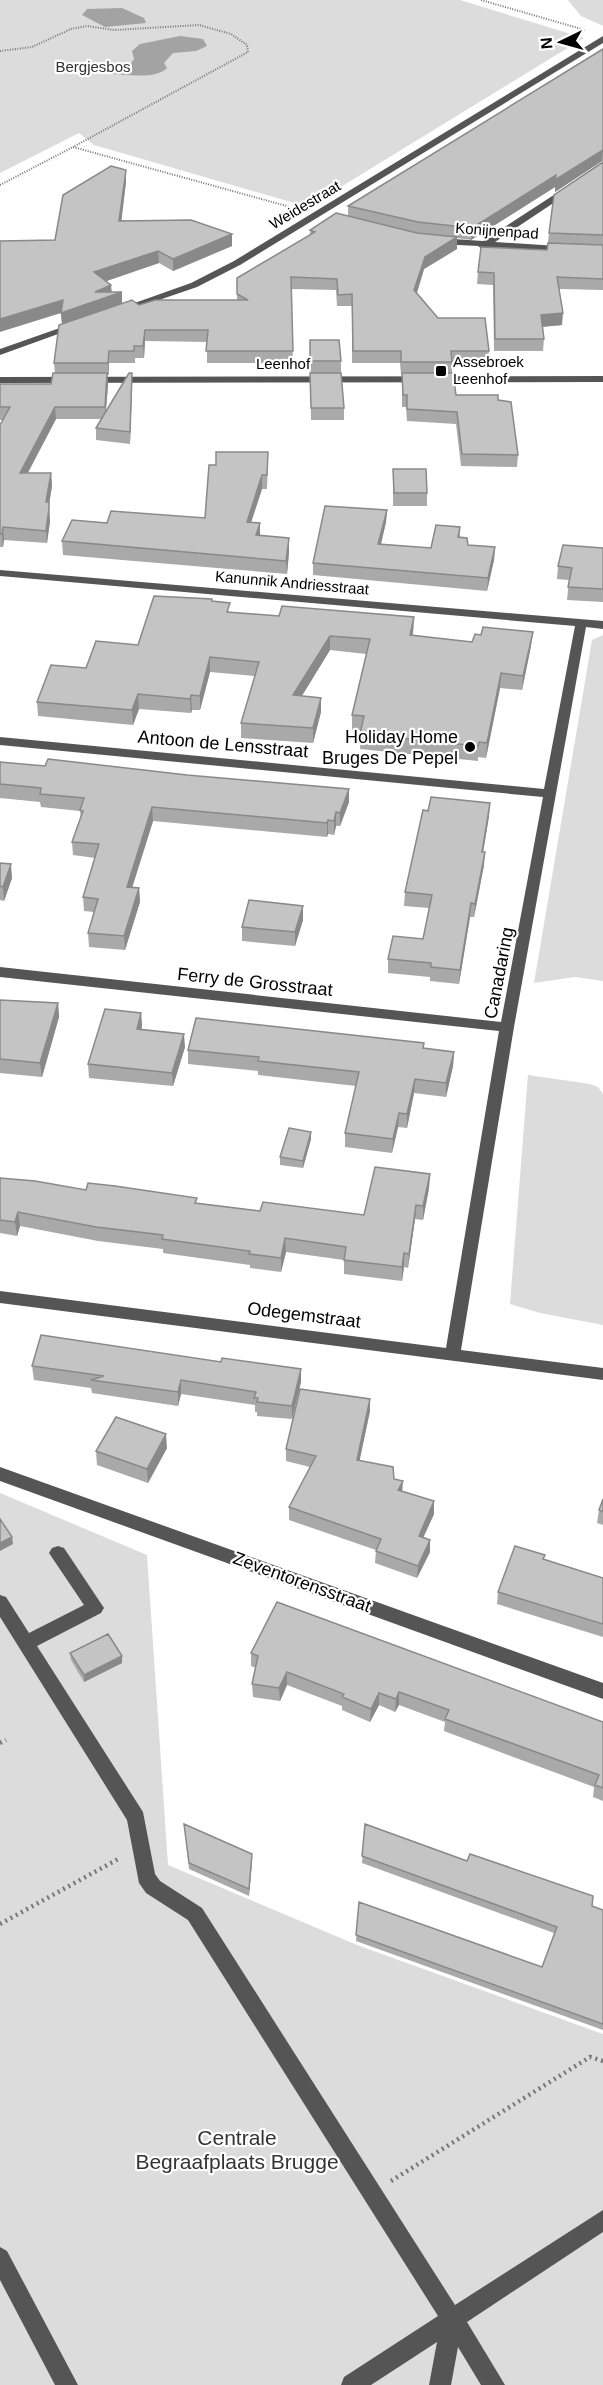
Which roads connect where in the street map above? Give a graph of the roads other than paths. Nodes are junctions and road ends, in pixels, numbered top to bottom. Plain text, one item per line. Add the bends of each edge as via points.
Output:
1 (603, 39) edge
2 (603, 166) edge
3 (428, 240) edge
4 (482, 246) junction
5 (603, 252) edge
6 (108, 314) edge
7 (86, 322) edge
8 (0, 352) edge
9 (603, 379) edge
10 (0, 380) edge
11 (0, 573) edge
12 (580, 623) junction
13 (603, 625) edge
14 (0, 741) edge
15 (550, 794) junction
16 (0, 972) edge
17 (507, 1027) junction
18 (0, 1297) edge
19 (453, 1353) junction
20 (603, 1374) edge
21 (0, 1474) edge
22 (58, 1553) dead end
23 (0, 1602) edge
24 (26, 1643) junction
25 (603, 1690) edge
26 (603, 2220) edge
27 (0, 2258) edge
28 (452, 2318) junction
29 (67, 2385) edge
30 (352, 2385) edge
31 (440, 2385) edge
32 (494, 2385) edge

1 - 6 street, Weidestraat via 324,216 194,285
2 - 4 street
3 - 4 street, Konijnenpad
4 - 5 street, Konijnenpad
7 - 8 street
9 - 10 street, Leenhof
11 - 12 street, Kanunnik Andriesstraat
12 - 13 street
12 - 15 street, Canadaring
14 - 15 street, Antoon de Lensstraat
15 - 17 street, Canadaring
16 - 17 street, Ferry de Grosstraat
17 - 19 street, Canadaring
18 - 19 street, Odegemstraat
19 - 20 street, Odegemstraat
21 - 25 street, Zeventorensstraat
22 - 24 street via 94,1608
23 - 24 street
24 - 28 street via 136,1818 146,1877 153,1887 195,1914
26 - 28 street
27 - 29 street
28 - 30 street
28 - 31 street
28 - 32 street

